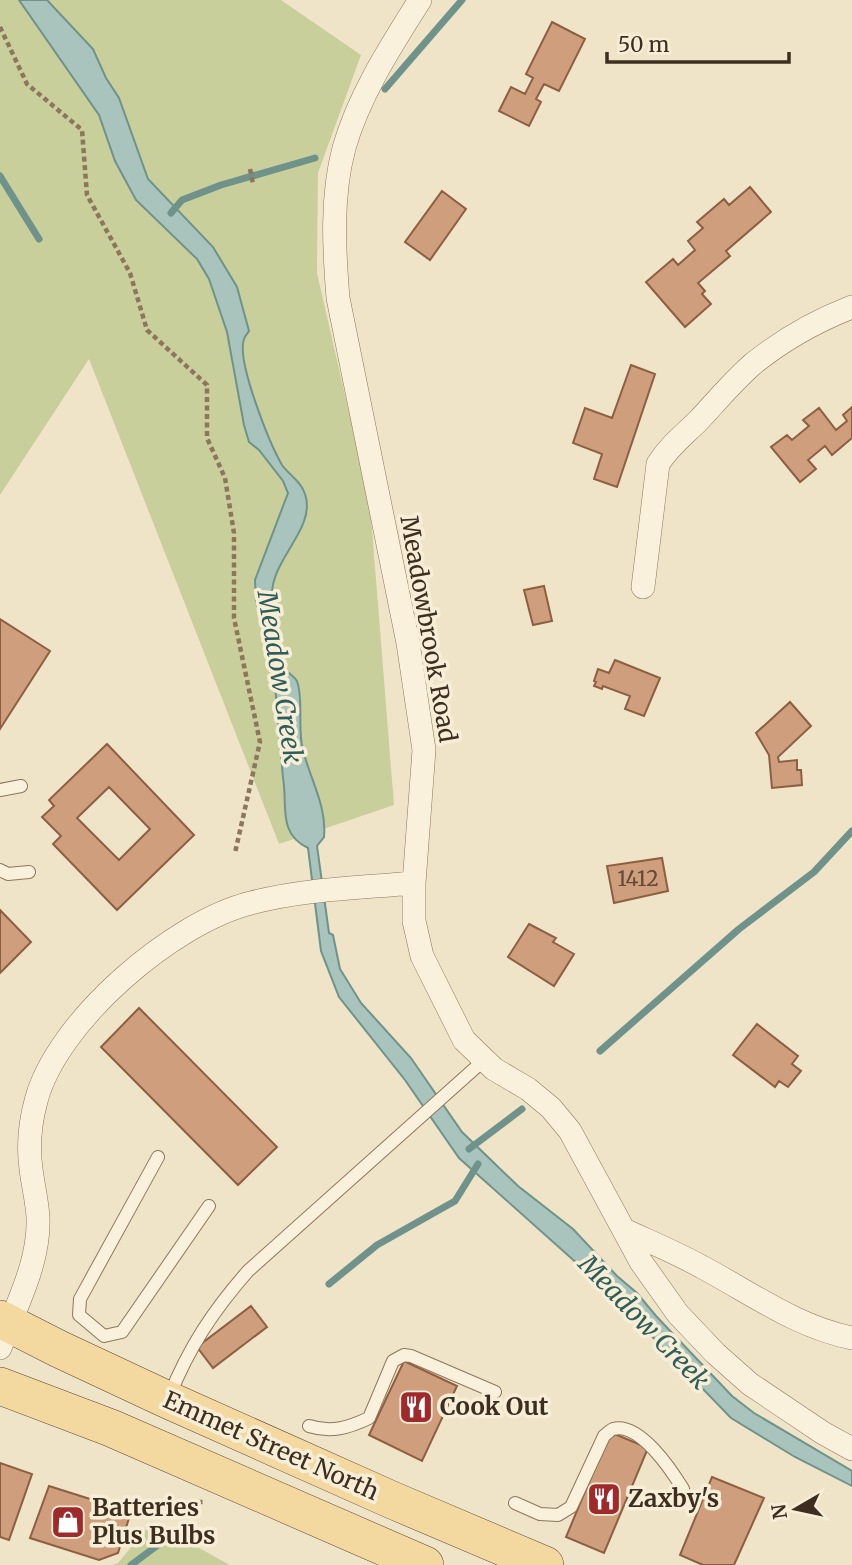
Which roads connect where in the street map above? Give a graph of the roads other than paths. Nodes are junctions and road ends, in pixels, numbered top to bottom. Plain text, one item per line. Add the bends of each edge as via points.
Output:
1 (421, 0) edge
2 (852, 307) edge
3 (643, 587) dead end
4 (21, 786) dead end
5 (0, 790) edge
6 (0, 870) edge
7 (29, 872) dead end
8 (414, 883) junction
9 (483, 1061) junction
10 (158, 1157) dead end
11 (209, 1206) dead end
12 (624, 1230) junction
13 (3, 1330) edge
14 (852, 1338) edge
15 (0, 1386) edge
16 (495, 1392) dead end
17 (168, 1400) junction
18 (309, 1426) dead end
19 (852, 1449) edge
20 (683, 1489) dead end
21 (515, 1503) dead end
22 (425, 1565) edge
23 (545, 1565) edge

1 - 8 street, Meadowbrook Road via 366,94 344,148 334,242 338,298 408,643 424,750
2 - 3 street via 788,338 752,364 668,448 658,464
4 - 5 lane
6 - 7 lane
8 - 9 street, Meadowbrook Road via 414,921 422,956 459,1032
8 - 13 street via 248,903 181,934 102,998 52,1062 36,1101 30,1141 38,1217 36,1247
9 - 12 street, Meadowbrook Road via 528,1089 570,1131
9 - 17 lane via 248,1271 199,1333
10 - 11 lane via 80,1299 79,1315 104,1336 122,1332
12 - 14 street via 700,1265 797,1321
12 - 19 street, Meadowbrook Road via 652,1280 715,1353 750,1384
13 - 17 main road, Emmet Street North via 58,1349
15 - 22 main road, Emmet Street North via 111,1428
16 - 18 lane via 404,1355 393,1360 369,1418 348,1428 322,1431
17 - 23 main road, Emmet Street North
20 - 21 lane via 664,1459 644,1441 626,1430 613,1429 604,1436 571,1507 558,1515 540,1514

